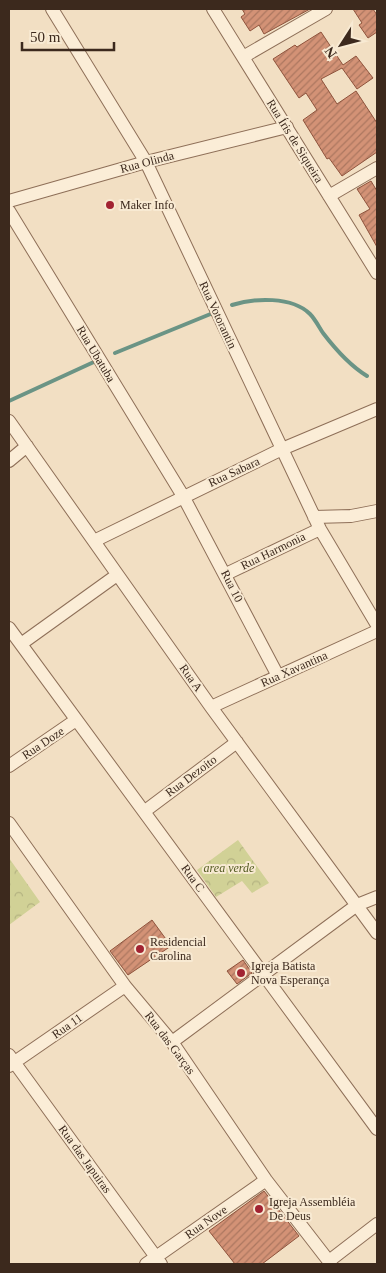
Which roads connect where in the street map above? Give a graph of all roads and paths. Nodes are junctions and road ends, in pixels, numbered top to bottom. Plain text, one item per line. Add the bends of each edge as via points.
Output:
1 (52, 9) edge
2 (213, 9) edge
3 (326, 9) edge
4 (243, 56) junction
5 (287, 127) junction
6 (146, 162) junction
7 (377, 168) edge
8 (329, 196) junction
9 (9, 201) edge
10 (9, 211) edge
11 (377, 273) edge
12 (377, 409) edge
13 (9, 421) edge
14 (27, 446) junction
15 (282, 450) junction
16 (9, 461) edge
17 (183, 496) junction
18 (377, 511) edge
19 (314, 517) junction
20 (320, 529) junction
21 (94, 541) junction
22 (226, 574) junction
23 (118, 575) junction
24 (377, 625) edge
25 (9, 628) edge
26 (377, 631) edge
27 (21, 644) junction
28 (278, 676) junction
29 (211, 707) junction
30 (76, 720) junction
31 (237, 742) junction
32 (9, 766) edge
33 (145, 811) junction
34 (9, 823) edge
35 (377, 896) edge
36 (357, 905) junction
37 (377, 933) edge
38 (262, 974) junction
39 (124, 986) junction
40 (172, 1042) junction
41 (11, 1061) edge
42 (377, 1129) edge
43 (266, 1180) junction
44 (377, 1224) edge
45 (154, 1262) edge
46 (330, 1263) edge

1 - 6 street, Rua Votorantin
2 - 4 street, Rua Íris de Siqueira
3 - 4 street
4 - 5 street, Rua Íris de Siqueira
5 - 6 street, Rua Olinda
5 - 8 street, Rua Íris de Siqueira
6 - 9 street, Rua Olinda
6 - 15 street, Rua Votorantin
7 - 8 street
8 - 11 street, Rua Íris de Siqueira
10 - 17 street, Rua Ubatuba
12 - 15 street, Rua Sabara
13 - 14 street, Rua A
14 - 16 street
14 - 21 street, Rua A
15 - 17 street, Rua Sabara
15 - 19 street, Rua Votorantin
17 - 21 street, Rua Sabara
17 - 22 street, Rua 10
18 - 19 street via 351,516
19 - 20 street, Rua Votorantin
20 - 22 street, Rua Harmonia
20 - 24 street, Rua Votorantin
21 - 23 street, Rua A
22 - 28 street, Rua 10
23 - 27 street
23 - 29 street, Rua A
25 - 27 street, Rua C
26 - 28 street, Rua Xavantina
27 - 30 street, Rua C
28 - 29 street, Rua Xavantina
29 - 31 street, Rua A
30 - 32 street, Rua Doze
30 - 33 street, Rua C
31 - 33 street, Rua Dezoito
31 - 36 street, Rua A
33 - 38 street, Rua C
34 - 39 street, Rua das Garças
35 - 36 street
36 - 37 street, Rua A
36 - 38 street
38 - 40 street
38 - 42 street, Rua C
39 - 40 street, Rua das Garças
39 - 41 street, Rua 11
40 - 43 street, Rua das Garças
41 - 45 street, Rua das Japuiras
43 - 45 street, Rua Nove
43 - 46 street, Rua das Garças
44 - 46 street

